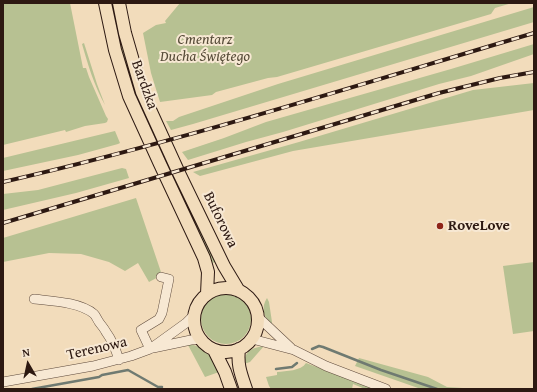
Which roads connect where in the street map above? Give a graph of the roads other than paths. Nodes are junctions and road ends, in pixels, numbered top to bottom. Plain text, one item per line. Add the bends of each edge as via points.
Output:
1 (105, 3) edge
2 (119, 3) edge
3 (174, 161) joint
4 (165, 175) joint
5 (161, 278) dead end
6 (240, 291) junction
7 (206, 294) junction
8 (34, 299) dead end
9 (194, 315) junction
10 (258, 318) junction
11 (200, 339) junction
12 (252, 339) junction
13 (150, 349) junction
14 (239, 349) junction
15 (214, 350) junction
16 (294, 350) junction
17 (119, 360) junction
18 (3, 382) edge
19 (231, 389) edge
20 (246, 389) edge
21 (386, 389) edge

1 - 4 main road, Bardzka via 115,50 129,96
2 - 3 main road, Bardzka via 142,92
3 - 6 main road, Buforowa via 224,266
4 - 7 main road, Buforowa via 204,258 208,272
5 - 13 street via 169,279 162,313 159,319 141,330
6 - 7 main road via 226,288
6 - 10 main road via 252,300
7 - 9 main road
8 - 17 street via 77,306 95,315 115,347
9 - 11 main road
9 - 13 street, Terenowa
10 - 12 main road via 258,326
10 - 16 street
11 - 13 street, Terenowa
11 - 15 main road
12 - 14 main road
12 - 16 street
13 - 17 street, Terenowa
14 - 15 main road via 226,352
14 - 20 main road via 238,363
15 - 19 main road
16 - 21 street via 332,369
17 - 18 street, Terenowa

